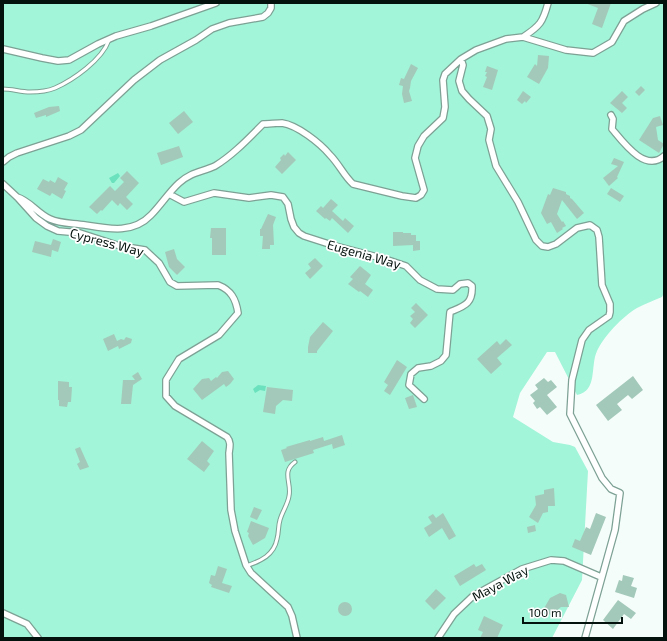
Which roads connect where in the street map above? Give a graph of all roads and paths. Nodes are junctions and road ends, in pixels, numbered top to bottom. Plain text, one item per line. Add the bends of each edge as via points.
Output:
1 (216, 3) edge
2 (271, 3) edge
3 (548, 3) edge
4 (656, 3) edge
5 (523, 37) junction
6 (109, 39) junction
7 (3, 49) edge
8 (461, 59) junction
9 (3, 89) edge
10 (611, 115) dead end
11 (664, 156) edge
12 (3, 162) edge
13 (3, 184) edge
14 (169, 194) junction
15 (17, 197) junction
16 (424, 399) dead end
17 (295, 462) dead end
18 (246, 566) junction
19 (601, 576) junction
20 (3, 612) edge
21 (38, 638) edge
22 (297, 638) edge
23 (438, 638) edge
24 (585, 638) edge

1 - 6 street
2 - 12 street via 271,8 263,17 212,29 160,60 134,80 81,130 17,153
3 - 5 street via 544,18 535,29
4 - 5 street via 624,21 612,42 593,53 566,50
5 - 8 street via 506,39 476,50
6 - 7 street via 64,61
6 - 9 lane via 100,57 55,88 30,92
8 - 14 street via 445,74 443,80 445,107 442,118 418,146 415,158 424,190 416,198 353,184 318,142 283,123 263,124 226,158 213,167 189,175
8 - 19 street via 463,65 459,81 462,91 487,116 491,129 489,140 496,166 518,202 536,240 542,246 548,247 577,228 590,225 597,230 600,237 602,286 610,304 610,312 609,316 589,330 582,340 572,380 570,414 602,478 611,489 620,492 615,530
10 - 11 street via 612,129 635,155 653,161
13 - 15 street, Cypress Way
14 - 15 street via 145,220 124,229 56,221 44,215 25,199
14 - 16 street, Eugenia Way via 184,202 214,193 249,198 271,195 283,197 288,204 290,220 298,233 304,236 406,266 420,280 437,290 452,290 460,284 468,283 472,286 472,298 450,312 446,354 441,361 418,368 411,374 409,384
15 - 18 street, Cypress Way via 46,226 58,231 80,233 120,246 145,250 159,263 170,282 177,286 218,285 233,296 238,313 219,335 179,359 166,380 166,396 175,406 230,440 231,510
17 - 18 lane via 287,472 289,497 280,518 275,546 265,558
18 - 22 street, Cypress Way via 251,574 288,608
19 - 23 street, Maya Way via 564,561 551,560 522,569 473,596 454,614
19 - 24 street
20 - 21 street via 27,624

